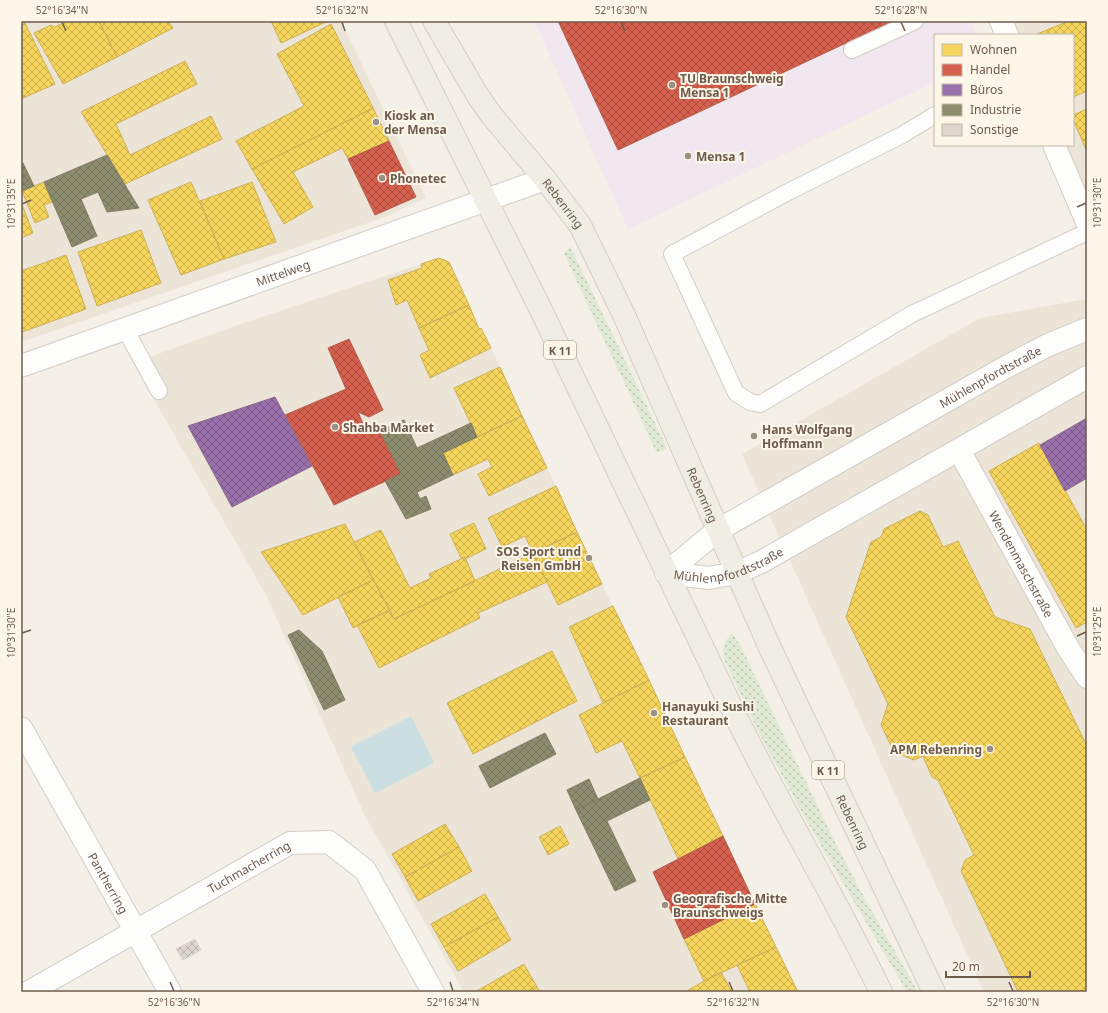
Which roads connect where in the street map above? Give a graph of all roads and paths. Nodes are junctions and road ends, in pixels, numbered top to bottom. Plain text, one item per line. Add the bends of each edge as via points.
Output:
1 (396, 21) edge
2 (434, 21) edge
3 (915, 21) edge
4 (1001, 21) edge
5 (1007, 34) edge
6 (852, 50) dead end
7 (934, 116) edge
8 (1054, 146) edge
9 (545, 179) junction
10 (486, 200) junction
11 (1087, 222) edge
12 (1087, 232) edge
13 (125, 329) junction
14 (1087, 329) edge
15 (21, 366) edge
16 (1087, 377) edge
17 (159, 391) dead end
18 (959, 450) junction
19 (718, 530) junction
20 (666, 573) junction
21 (736, 573) junction
22 (1087, 677) edge
23 (21, 728) edge
24 (136, 932) junction
25 (29, 992) edge
26 (170, 992) edge
27 (433, 992) edge
28 (881, 992) edge
29 (934, 992) edge

1 - 10 main road, K 11
2 - 9 main road, Rebenring / K 11 via 492,116
3 - 6 lane
4 - 5 street
7 - 12 lane via 902,135 672,254 736,393 750,402 760,404 912,314
8 - 11 street
9 - 10 street, Mittelweg
9 - 19 main road, Rebenring / K 11 via 584,232 624,315
10 - 13 street, Mittelweg
10 - 20 main road, K 11
13 - 15 street, Mittelweg
13 - 17 lane
14 - 19 street, Mühlenpfordtstraße via 1048,345 1006,367
16 - 18 street, Mühlenpfordtstraße
18 - 21 street, Mühlenpfordtstraße via 767,559
18 - 22 street, Wendenmaschstraße via 1068,648
19 - 20 street, Mühlenpfordtstraße
19 - 21 main road, Rebenring / K 11
20 - 21 street, Mühlenpfordtstraße via 709,578
20 - 28 main road, K 11 via 763,771
21 - 29 main road, Rebenring / K 11 via 804,722
23 - 24 street, Pantherring
24 - 25 street
24 - 26 street
24 - 27 street, Tuchmacherring via 290,842 329,842 365,870

